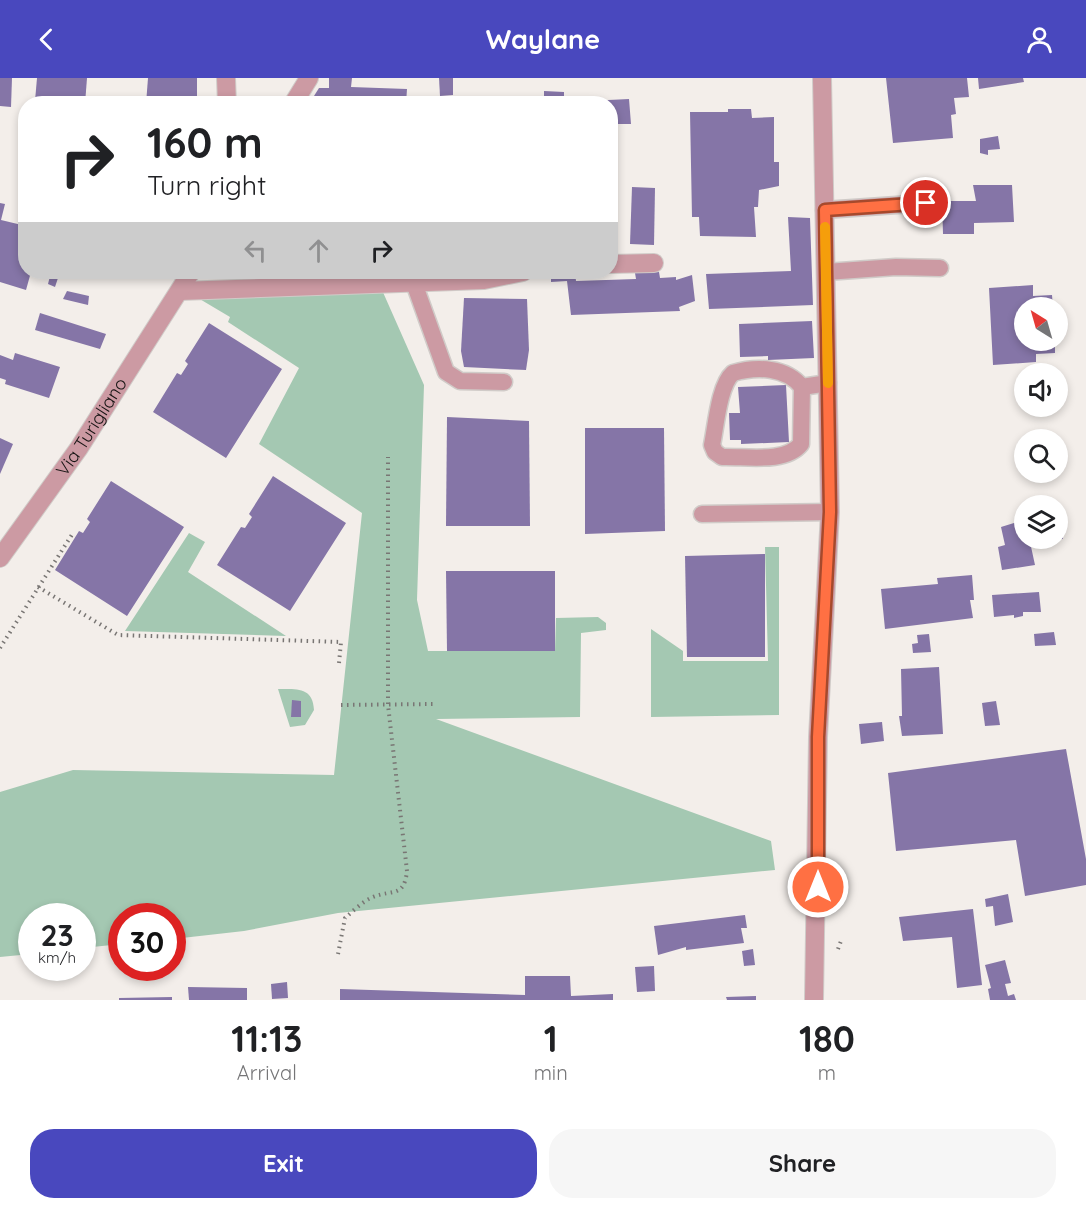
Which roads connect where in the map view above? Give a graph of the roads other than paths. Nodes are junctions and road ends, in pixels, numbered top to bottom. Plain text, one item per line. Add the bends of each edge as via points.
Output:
1 (226, 78) edge
2 (309, 78) edge
3 (822, 78) edge
4 (227, 96) edge
5 (298, 96) edge
6 (926, 203) dead end
7 (825, 210) junction
8 (654, 263) dead end
9 (618, 264) edge
10 (940, 268) dead end
11 (826, 272) junction
12 (187, 279) edge
13 (489, 279) edge
14 (414, 282) junction
15 (180, 291) junction
16 (504, 382) dead end
17 (828, 383) junction
18 (802, 387) junction
19 (830, 512) junction
20 (702, 514) dead end
21 (0, 558) edge
22 (814, 1000) edge

1 - 4 street
2 - 5 street
3 - 7 street
6 - 7 lane
7 - 11 street
8 - 9 street
10 - 11 lane
11 - 17 street
12 - 15 street, Via Turigliano
13 - 14 street
14 - 15 street
14 - 16 lane via 446,372 460,381
15 - 21 street, Via Turigliano via 79,448
17 - 18 lane
17 - 19 street
18 - 18 lane via 801,444 795,452 782,456 722,457 715,452 712,444 723,389 733,373 779,370 794,377
19 - 20 lane
19 - 22 street via 818,737

